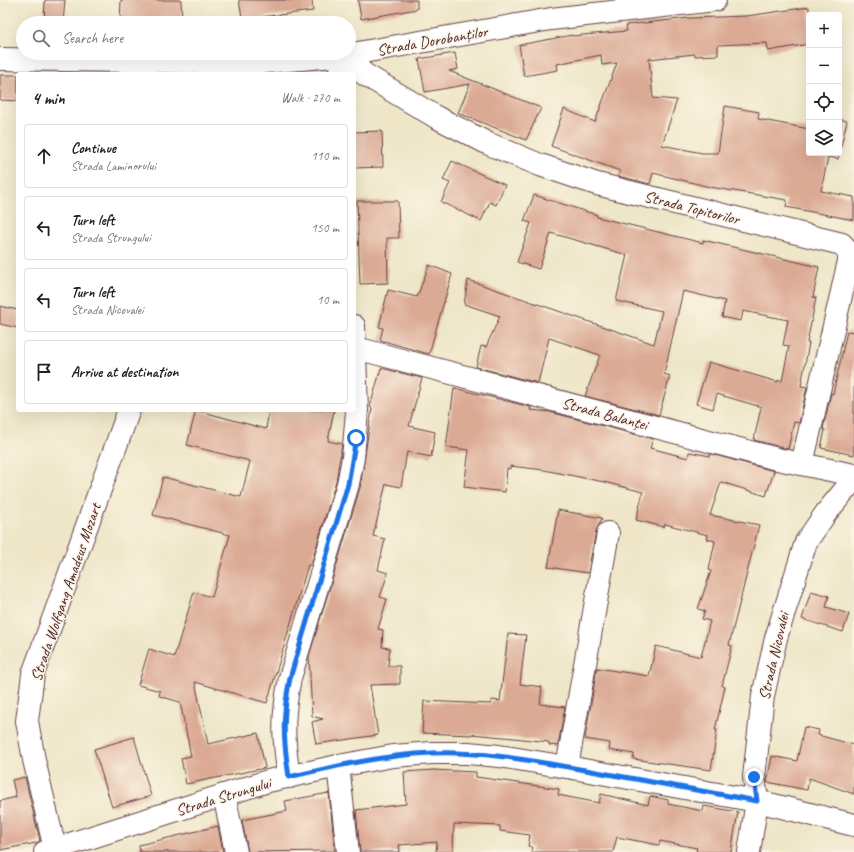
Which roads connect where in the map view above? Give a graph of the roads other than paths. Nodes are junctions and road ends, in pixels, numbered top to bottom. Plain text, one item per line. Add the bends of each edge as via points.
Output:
1 (567, 0) edge
2 (715, 0) edge
3 (551, 19) junction
4 (0, 59) edge
5 (16, 60) edge
6 (28, 60) edge
7 (342, 64) edge
8 (253, 68) edge
9 (356, 348) joint
10 (128, 412) edge
11 (802, 464) junction
12 (854, 475) edge
13 (854, 479) edge
14 (608, 533) dead end
15 (338, 766) junction
16 (567, 767) junction
17 (289, 777) junction
18 (224, 794) junction
19 (757, 801) junction
20 (854, 825) edge
21 (59, 849) edge
22 (236, 852) edge
23 (348, 852) edge
24 (749, 852) edge

1 - 3 street
2 - 3 street, Strada Dorobanților
3 - 7 street, Strada Dorobanților
4 - 5 street, Strada Dorobanților
6 - 8 street, Strada Dorobanților
7 - 8 street, Strada Dorobanților
7 - 11 street, Strada Topitorilor via 364,74 436,117 489,144 540,165 596,184 842,244 849,252 849,261
9 - 11 street, Strada Balanței
9 - 17 street via 357,411 348,484 290,678 284,709 283,738
10 - 21 street, Strada Wolfgang Amadeus Mozart via 33,674 27,722 34,760
11 - 12 street, Strada Balanței
13 - 19 street, Strada Nicovalei via 806,542 793,579 763,696 754,777
14 - 16 street
15 - 16 street, Strada Strungului via 393,756 468,753
15 - 17 street, Strada Strungului
15 - 23 street
16 - 19 street, Strada Strungului
17 - 18 street, Strada Strungului
18 - 21 street, Strada Strungului
18 - 22 street
19 - 20 street, Strada Strungului
19 - 24 street, Strada Nicovalei

